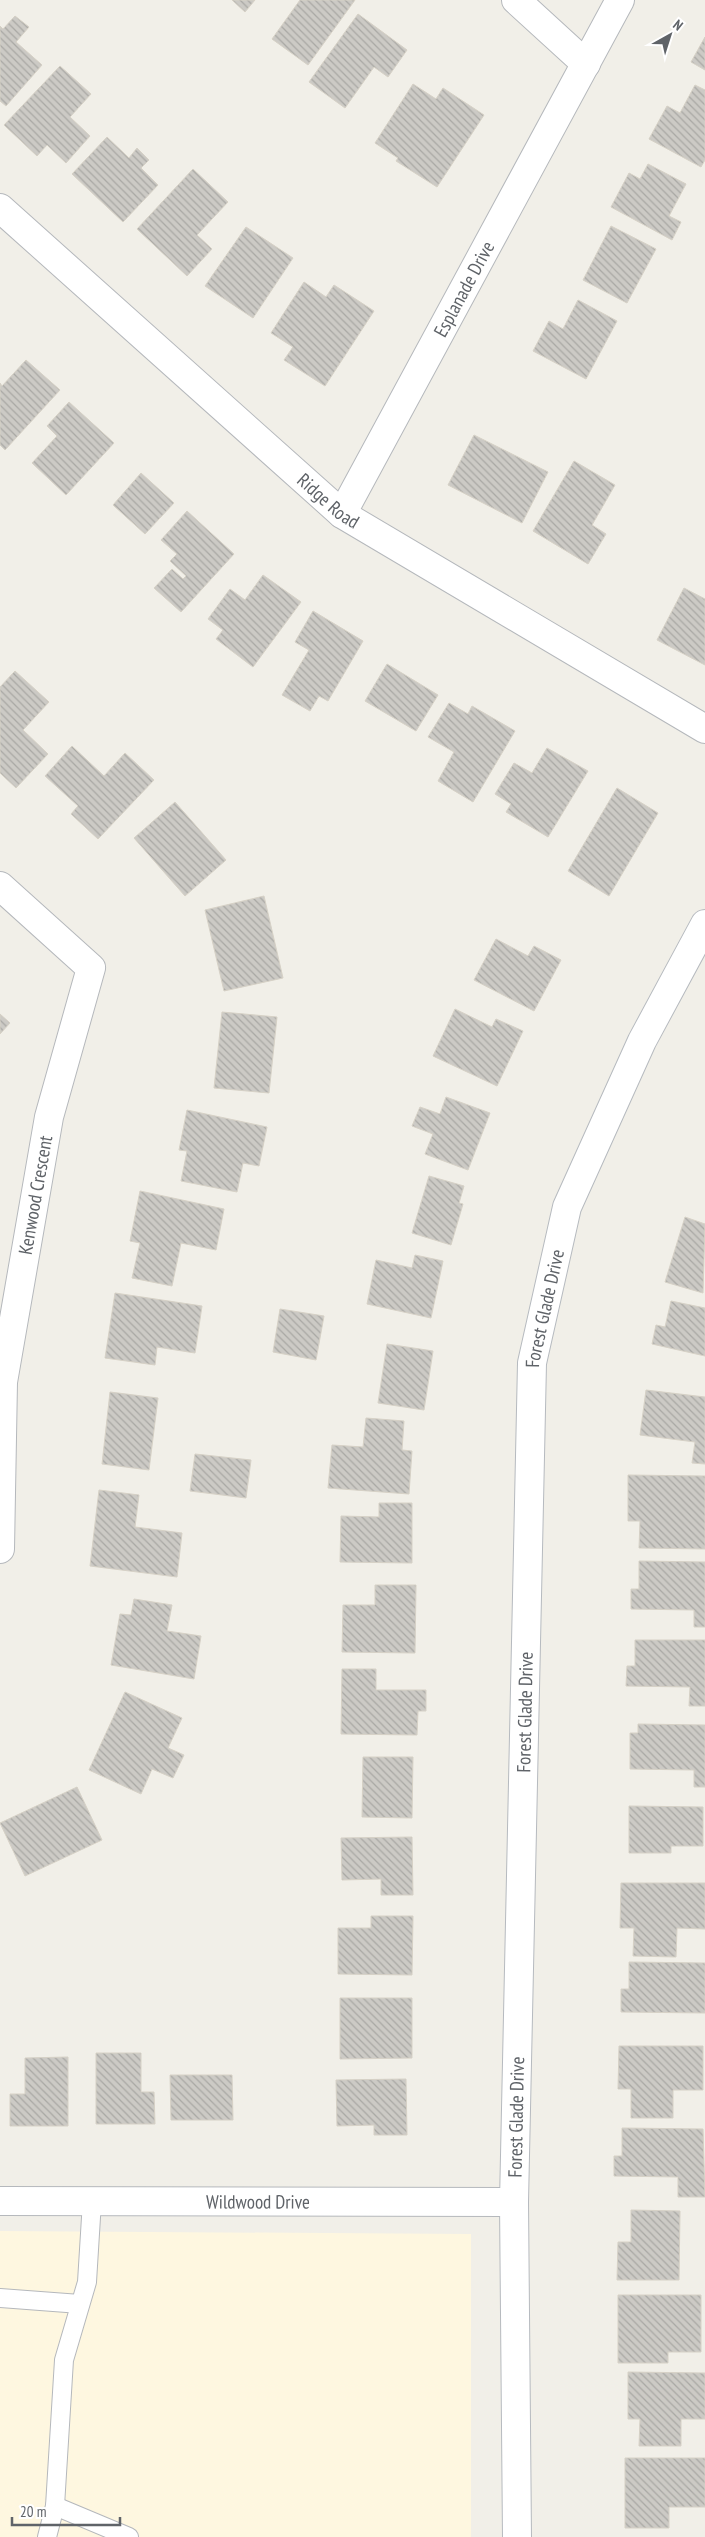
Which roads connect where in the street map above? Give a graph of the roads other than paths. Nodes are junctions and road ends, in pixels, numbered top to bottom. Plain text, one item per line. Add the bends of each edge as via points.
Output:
1 (516, 0) edge
2 (620, 0) edge
3 (586, 64) junction
4 (0, 208) edge
5 (342, 514) junction
6 (705, 728) edge
7 (0, 886) edge
8 (705, 924) edge
9 (0, 1549) edge
10 (0, 2201) edge
11 (92, 2201) junction
12 (514, 2202) junction
13 (0, 2298) edge
14 (80, 2304) junction
15 (55, 2506) junction
16 (47, 2537) edge
17 (129, 2537) edge
18 (517, 2537) edge

1 - 3 street
2 - 3 street, Esplanade Drive
3 - 5 street, Esplanade Drive
4 - 5 street, Ridge Road
5 - 6 street, Ridge Road
7 - 9 street, Kenwood Crescent via 91,968 49,1117 3,1382
8 - 12 street, Forest Glade Drive via 642,1041 567,1207 532,1363
10 - 11 street, Wildwood Drive
11 - 12 street, Wildwood Drive
11 - 14 lane via 87,2282
12 - 18 street, Forest Glade Drive
13 - 14 lane
14 - 15 lane via 64,2360
15 - 16 lane
15 - 17 lane

